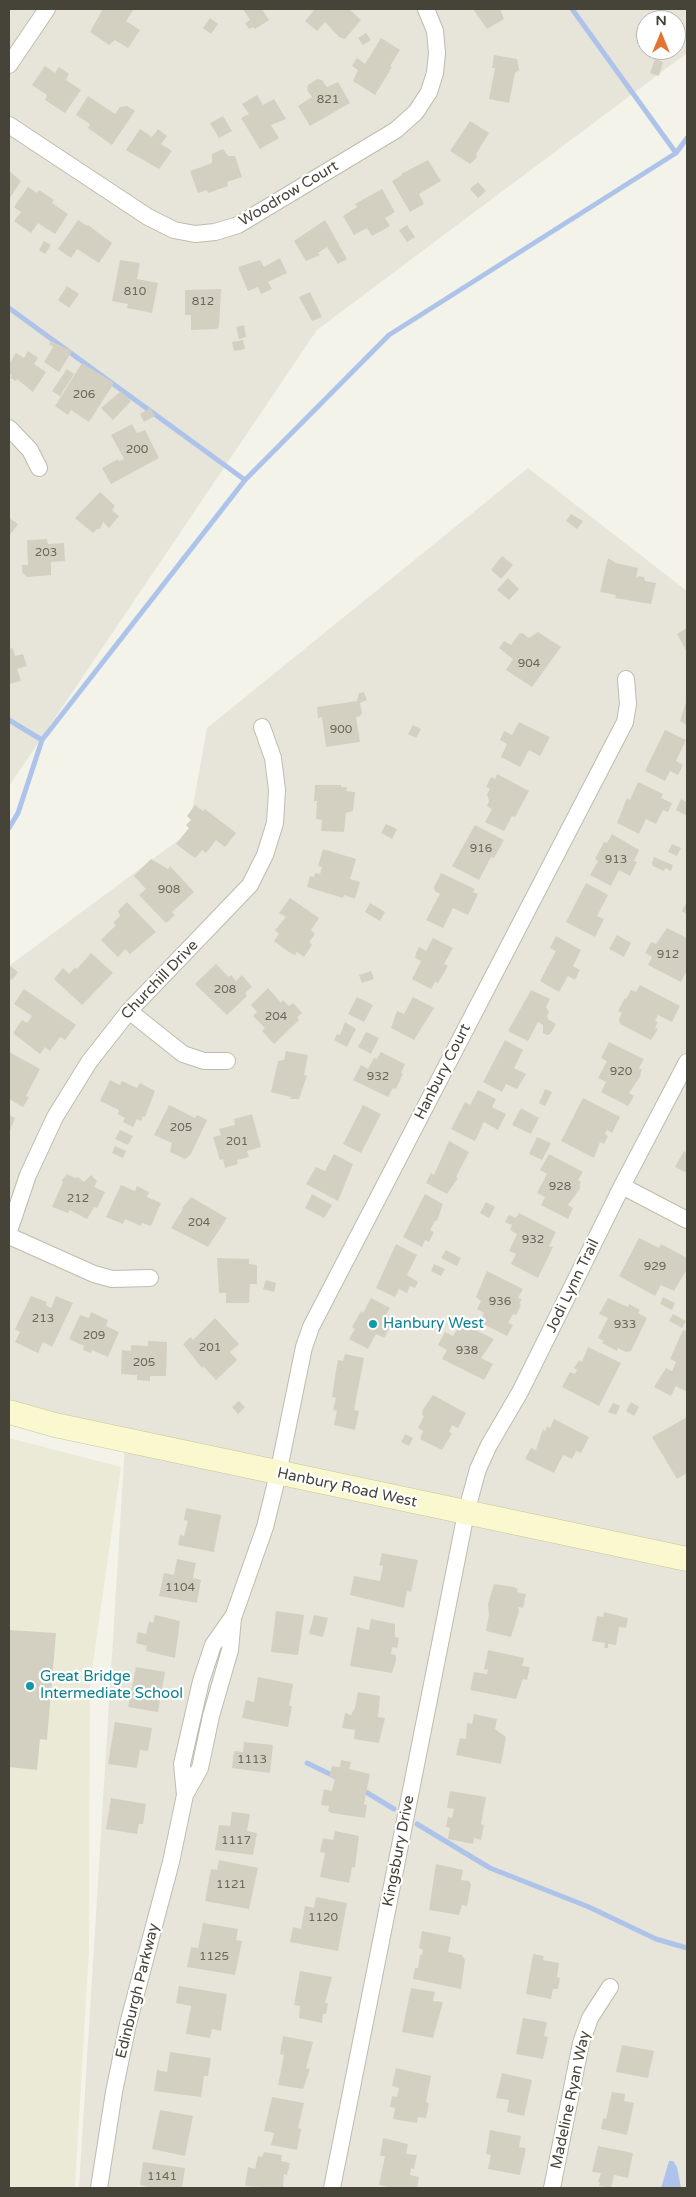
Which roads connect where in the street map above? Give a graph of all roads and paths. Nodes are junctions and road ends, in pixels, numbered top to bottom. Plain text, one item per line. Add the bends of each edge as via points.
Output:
1 (47, 9) edge
2 (426, 9) edge
3 (9, 65) edge
4 (9, 125) edge
5 (9, 428) edge
6 (39, 468) dead end
7 (626, 679) dead end
8 (262, 727) dead end
9 (129, 1011) junction
10 (227, 1061) dead end
11 (687, 1062) edge
12 (622, 1186) junction
13 (687, 1220) edge
14 (9, 1231) edge
15 (9, 1236) edge
16 (150, 1278) dead end
17 (9, 1412) edge
18 (278, 1474) junction
19 (466, 1513) junction
20 (687, 1559) edge
21 (234, 1615) junction
22 (193, 1712) junction
23 (211, 1716) junction
24 (185, 1795) junction
25 (610, 1987) dead end
26 (99, 2188) edge
27 (332, 2188) edge
28 (552, 2188) edge

1 - 3 street
2 - 4 street, Woodrow Court via 435,31 436,73 416,112 396,130 238,225 215,232 196,234 174,230 148,218
5 - 6 street via 30,450
7 - 18 street, Hanbury Court via 628,704 625,722 311,1327
8 - 9 street, Churchill Drive via 273,758 277,790 275,823 265,855 250,885
9 - 10 street via 183,1054 204,1061
9 - 14 street, Churchill Drive via 89,1062 55,1117 28,1175
11 - 12 street, Jodi Lynn Trail
12 - 13 street
12 - 19 street, Jodi Lynn Trail via 520,1392 489,1445 478,1469
15 - 16 street via 94,1274 112,1279
17 - 18 main road, Hanbury Road West
18 - 19 main road, Hanbury Road West
18 - 21 street, Edinburgh Parkway via 265,1527
19 - 20 main road, Hanbury Road West
19 - 27 street, Kingsbury Drive
21 - 22 street, Edinburgh Parkway via 213,1645
21 - 23 street, Edinburgh Parkway via 230,1650
22 - 23 street
22 - 24 street, Edinburgh Parkway via 182,1764
23 - 24 street, Edinburgh Parkway via 200,1768
24 - 26 street, Edinburgh Parkway via 171,1862 128,2024
25 - 28 street, Madeline Ryan Way via 590,2018 581,2043

